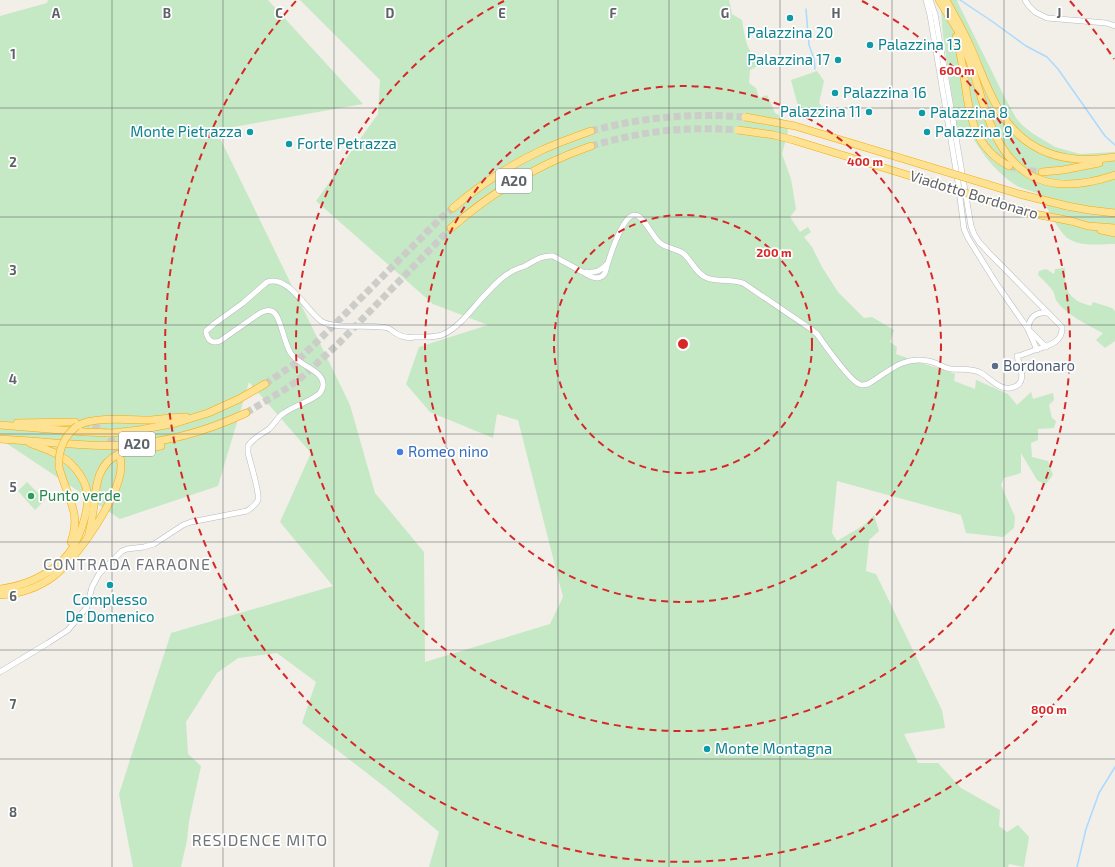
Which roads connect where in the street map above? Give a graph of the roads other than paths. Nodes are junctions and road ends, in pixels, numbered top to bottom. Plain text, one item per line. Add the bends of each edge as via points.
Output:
1 (926, 0) edge
2 (930, 0) edge
3 (939, 0) edge
4 (946, 0) edge
5 (1025, 0) edge
6 (946, 12) junction
7 (1115, 26) edge
8 (961, 28) junction
9 (744, 117) tunnel mouth
10 (738, 130) tunnel mouth
11 (591, 131) tunnel mouth
12 (588, 147) tunnel mouth
13 (1115, 157) edge
14 (1115, 160) edge
15 (1009, 166) tunnel mouth
16 (1115, 171) edge
17 (1042, 172) tunnel mouth
18 (1115, 175) edge
19 (1067, 206) junction
20 (453, 208) tunnel mouth
21 (1115, 208) edge
22 (1115, 213) edge
23 (1088, 226) junction
24 (452, 228) tunnel mouth
25 (1115, 228) edge
26 (1115, 234) edge
27 (1048, 313) junction
28 (1028, 329) junction
29 (1046, 347) junction
30 (1037, 350) junction
31 (265, 384) tunnel mouth
32 (194, 417) junction
33 (0, 422) edge
34 (76, 424) junction
35 (0, 425) edge
36 (23, 426) junction
37 (0, 439) edge
38 (22, 441) junction
39 (120, 457) tunnel mouth
40 (88, 537) junction
41 (48, 572) junction
42 (36, 583) junction
43 (0, 589) edge
44 (0, 595) edge
45 (2, 671) edge

1 - 28 street via 963,224 968,238 990,275
2 - 27 street via 935,14 972,229 979,242
3 - 6 highway
4 - 8 highway
5 - 7 street via 1035,12 1048,18
6 - 15 highway via 957,39 975,128 990,153
6 - 18 highway via 965,48 993,131 1002,148 1016,165 1040,180 1060,184 1087,182
8 - 13 highway via 996,104 1010,126 1022,138 1037,148 1059,157 1086,160
8 - 16 highway via 990,116 1005,146 1018,163 1041,177 1060,181 1087,180
9 - 19 highway, Viadotto Bordonaro, bridge via 795,126 1019,194
10 - 23 highway, Viadotto Bordonaro, bridge via 793,140 1040,215
11 - 20 highway, A20 via 541,150 514,164 488,180
12 - 24 highway, A20 via 514,181 488,198
14 - 17 highway
19 - 21 highway
19 - 22 highway
23 - 25 highway
23 - 26 highway
27 - 28 street via 1033,316
27 - 29 street via 1062,327 1059,339
28 - 29 street
28 - 30 street
29 - 30 street
30 - 45 street via 1017,356 1022,378 1018,385 1011,388 998,386 978,371 948,368 918,360 894,366 862,385 854,381 811,329 743,283 703,276 683,253 658,242 644,222 635,215 625,222 604,268 594,272 582,271 553,256 543,257 511,271 486,293 464,319 451,330 437,336 409,337 400,336 388,327 326,324 318,319 290,288 270,281 206,332 210,341 217,342 260,313 272,311 277,316 292,356 319,375 322,380 319,394 284,413 248,446 259,495 257,502 247,511 191,522 154,544 122,551 102,569 92,587 88,605 70,627 54,640
31 - 32 highway, A20 via 239,399
32 - 34 highway via 99,420
32 - 36 highway, A20 via 159,427 112,433 72,432
33 - 36 highway
34 - 36 highway
34 - 41 highway, bridge via 62,446 59,456 59,467 74,514 74,531 68,549
35 - 36 highway, A20
37 - 38 highway, A20
38 - 40 highway, A20 via 92,446 151,443 200,432 246,413 222,428 208,433 175,443 123,453 108,461 98,476
38 - 41 highway via 55,453 70,463 86,486 86,511 75,544 64,560
39 - 40 highway via 122,467 118,484
40 - 42 highway via 61,570 53,577
41 - 42 highway
42 - 43 highway
42 - 44 highway via 24,591

